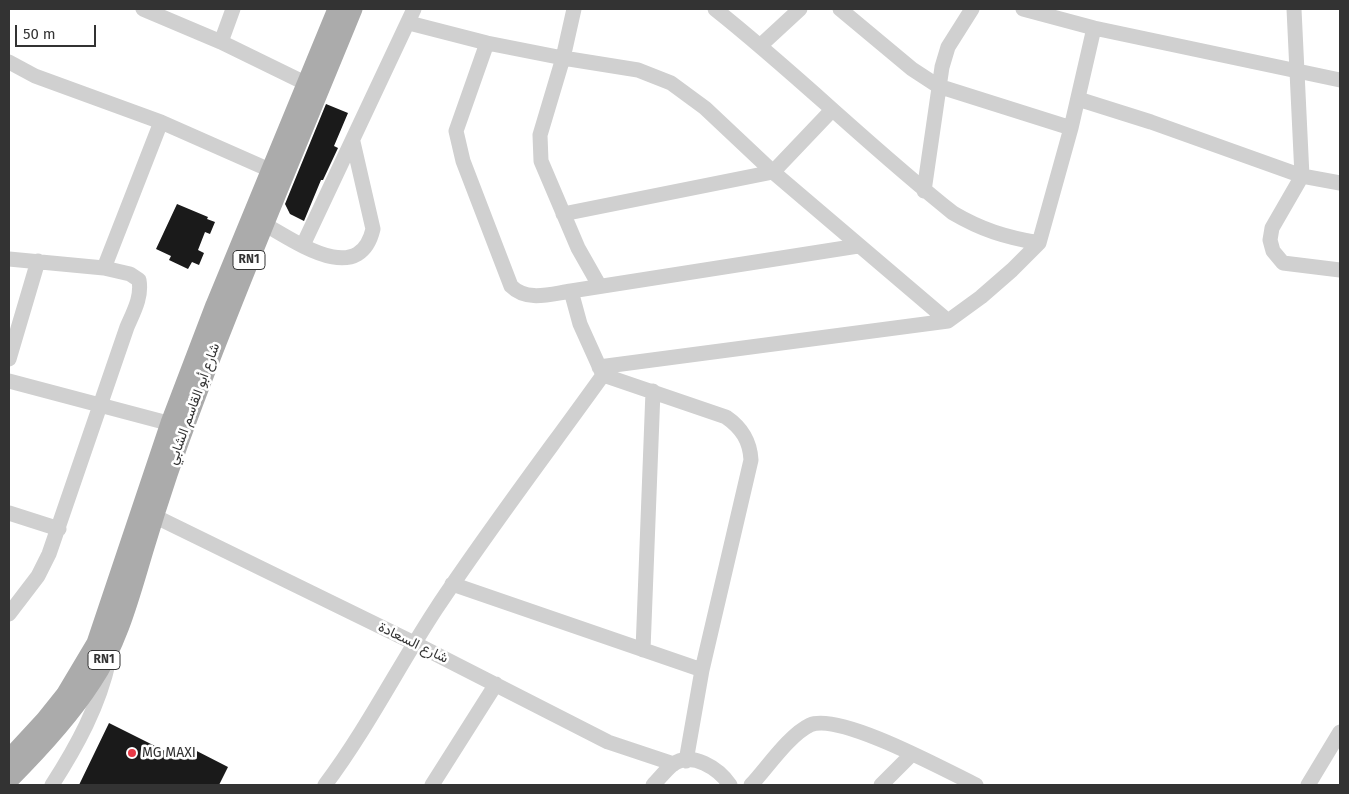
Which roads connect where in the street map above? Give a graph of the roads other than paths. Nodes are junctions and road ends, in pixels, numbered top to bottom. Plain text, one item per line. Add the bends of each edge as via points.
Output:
1 (143, 9) edge
2 (233, 9) edge
3 (338, 9) edge
4 (354, 9) edge
5 (574, 9) edge
6 (716, 9) edge
7 (800, 9) edge
8 (840, 9) edge
9 (972, 9) edge
10 (1023, 9) edge
11 (1294, 9) edge
12 (411, 16) edge
13 (1094, 28) junction
14 (220, 42) junction
15 (487, 43) junction
16 (762, 45) junction
17 (563, 58) junction
18 (9, 62) edge
19 (1297, 71) junction
20 (1340, 80) edge
21 (307, 84) junction
22 (938, 86) junction
23 (1078, 99) junction
24 (832, 110) junction
25 (161, 122) junction
26 (1071, 128) junction
27 (353, 142) junction
28 (272, 171) junction
29 (773, 172) junction
30 (1302, 176) junction
31 (1340, 183) edge
32 (924, 191) junction
33 (563, 214) junction
34 (264, 224) junction
35 (1038, 243) junction
36 (303, 246) junction
37 (858, 246) junction
38 (9, 259) edge
39 (38, 261) junction
40 (104, 268) junction
41 (1340, 270) edge
42 (599, 285) junction
43 (570, 291) junction
44 (948, 321) junction
45 (9, 359) edge
46 (601, 371) junction
47 (9, 381) edge
48 (653, 391) junction
49 (100, 405) junction
50 (177, 425) junction
51 (9, 513) edge
52 (148, 513) junction
53 (59, 529) junction
54 (452, 584) junction
55 (9, 614) edge
56 (414, 642) junction
57 (112, 647) junction
58 (643, 650) junction
59 (702, 670) junction
60 (496, 684) junction
61 (1340, 732) edge
62 (912, 754) junction
63 (9, 759) edge
64 (680, 762) junction
65 (9, 780) edge
66 (52, 785) edge
67 (325, 785) edge
68 (432, 785) edge
69 (652, 785) edge
70 (730, 785) edge
71 (752, 785) edge
72 (881, 785) edge
73 (976, 785) edge
74 (1308, 785) edge

1 - 14 street
2 - 14 street
3 - 21 main road, شارع أبو القاسم الشابي / RN1
4 - 34 main road, شارع أبو القاسم الشابي / RN1
5 - 17 street
6 - 16 street
7 - 16 street
8 - 22 street via 912,69
9 - 22 street via 948,47
10 - 13 street
11 - 19 street
12 - 15 street
12 - 27 street
13 - 19 street
13 - 23 street
14 - 21 street
15 - 17 street
15 - 43 street via 456,131 463,161 511,286 518,294 526,296
16 - 24 street
17 - 29 street via 638,70 671,83 705,108
17 - 33 street via 540,135 541,161
18 - 25 street via 36,76
19 - 20 street
19 - 30 street
21 - 28 main road, شارع أبو القاسم الشابي / RN1
22 - 26 street
22 - 32 street
23 - 26 street
23 - 30 street
24 - 29 street
24 - 32 street
25 - 28 street
25 - 40 street
26 - 35 street
27 - 36 street
27 - 36 street via 373,229 370,242 348,259 331,257
28 - 50 main road, شارع أبو القاسم الشابي / RN1 via 215,304
29 - 33 street
29 - 37 street
30 - 31 street
30 - 41 street via 1272,228 1270,240 1273,251 1283,263
32 - 35 street via 974,226 1000,236
33 - 42 street
34 - 36 street
34 - 50 main road, شارع أبو القاسم الشابي / RN1
35 - 44 street via 981,297
37 - 42 street
37 - 44 street
38 - 39 street
39 - 40 street
39 - 45 street
40 - 49 street via 130,274 139,280 141,289
42 - 43 street
43 - 46 street via 580,324
44 - 46 street
46 - 48 street
46 - 54 street
47 - 49 street
48 - 58 street
48 - 59 street via 726,417 736,424 750,447 751,460
49 - 50 street
49 - 53 street
50 - 52 main road, شارع أبو القاسم الشابي / RN1
51 - 53 street
52 - 56 street, شارع السعادة
52 - 57 main road, شارع أبو القاسم الشابي / RN1 via 125,614
52 - 63 main road, شارع أبو القاسم الشابي / RN1 via 96,643 65,695
53 - 55 street via 38,576
54 - 56 street
54 - 58 street
56 - 60 street, شارع السعادة
56 - 67 street via 347,756
57 - 65 main road, شارع أبو القاسم الشابي / RN1 via 93,682 69,714
57 - 66 street via 99,698
58 - 59 street
59 - 64 street
60 - 64 street, شارع السعادة via 608,742
60 - 68 street
61 - 74 street
62 - 71 street via 846,727 828,722 810,725 796,735
62 - 72 street
62 - 73 street
64 - 69 street
64 - 70 street, شارع السعادة via 704,763 720,772

